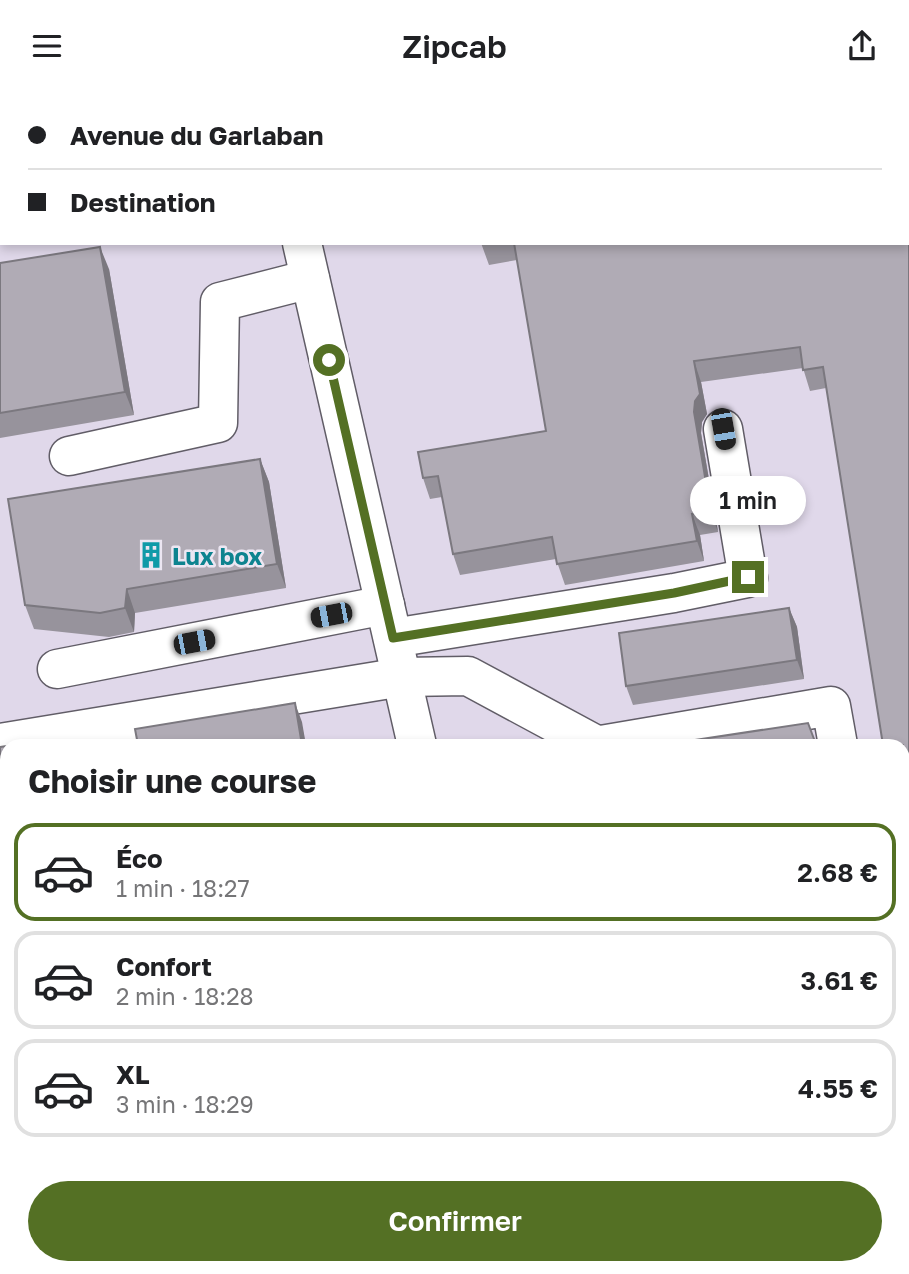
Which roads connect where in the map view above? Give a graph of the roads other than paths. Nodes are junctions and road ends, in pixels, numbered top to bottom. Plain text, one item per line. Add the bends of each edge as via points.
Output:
1 (306, 261) edge
2 (723, 429) dead end
3 (69, 456) dead end
4 (389, 621) junction
5 (57, 669) dead end
6 (402, 677) junction
7 (85, 737) edge
8 (57, 739) edge
9 (416, 739) edge
10 (585, 739) edge
11 (636, 739) edge
12 (837, 739) edge

1 - 3 street via 220,302 218,423
1 - 4 street
2 - 4 street via 748,577 660,595
4 - 5 street
4 - 6 street
6 - 7 street
6 - 9 street
6 - 10 street via 468,676
7 - 8 street
11 - 12 street via 831,706

